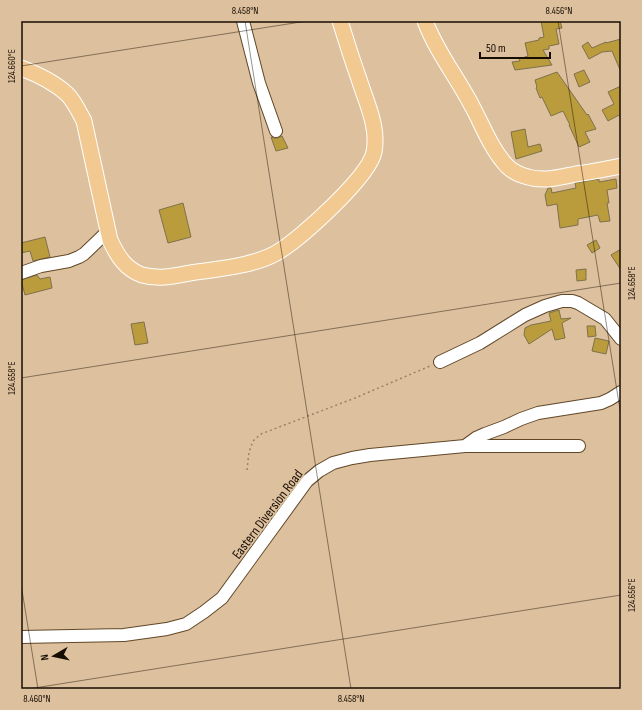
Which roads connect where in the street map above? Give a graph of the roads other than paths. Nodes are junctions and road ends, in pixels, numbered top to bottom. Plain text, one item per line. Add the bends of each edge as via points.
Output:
1 (243, 21) edge
2 (340, 21) edge
3 (425, 21) edge
4 (21, 68) edge
5 (276, 131) dead end
6 (621, 166) edge
7 (108, 231) junction
8 (21, 273) edge
9 (616, 323) edge
10 (621, 339) edge
11 (440, 362) road end
12 (621, 392) edge
13 (465, 446) junction
14 (579, 446) dead end
15 (21, 637) edge

1 - 5 street via 259,83
2 - 7 main road via 372,120 376,140 374,154 358,179 302,234 278,252 263,259 158,277 142,274 125,265 110,240
3 - 6 main road via 491,144 517,174 542,179
4 - 7 main road via 49,81 68,95 84,121
7 - 8 street via 79,257
9 - 10 street
9 - 11 street via 578,303 562,301 525,315 480,343
12 - 13 street via 601,403 538,413 480,436
13 - 14 street, Eastern Diversion Road
13 - 15 street, Eastern Diversion Road via 352,458 333,463 319,471 308,481 222,598 186,624 124,635

